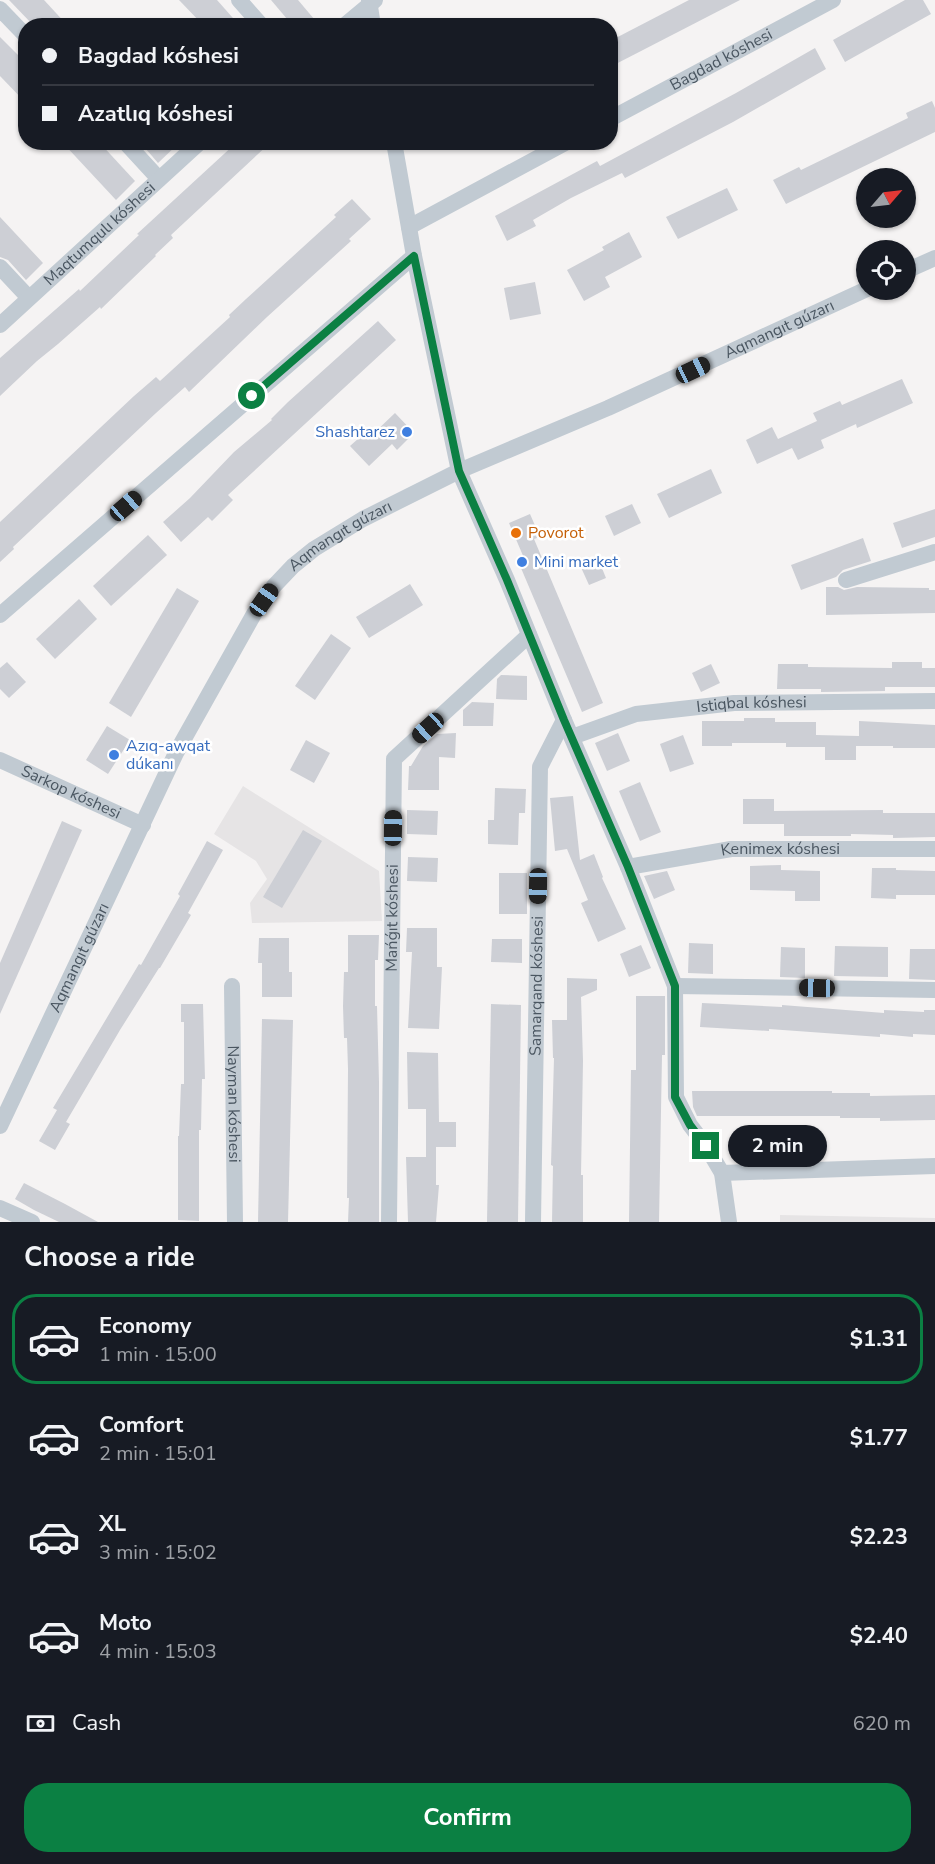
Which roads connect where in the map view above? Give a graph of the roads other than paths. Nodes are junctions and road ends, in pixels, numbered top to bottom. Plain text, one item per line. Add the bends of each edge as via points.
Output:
1 (239, 0) edge
2 (833, 0) edge
3 (371, 1) edge
4 (0, 9) edge
5 (255, 18) edge
6 (353, 18) edge
7 (372, 18) edge
8 (18, 28) edge
9 (618, 115) edge
10 (132, 150) edge
11 (191, 150) edge
12 (395, 150) edge
13 (552, 150) edge
14 (159, 179) junction
15 (409, 227) junction
16 (414, 256) junction
17 (935, 258) edge
18 (0, 267) edge
19 (916, 267) edge
20 (856, 294) edge
21 (29, 298) junction
22 (0, 325) edge
23 (459, 471) junction
24 (935, 552) edge
25 (846, 580) dead end
26 (0, 615) edge
27 (529, 635) junction
28 (935, 701) edge
29 (564, 720) junction
30 (572, 736) junction
31 (0, 760) edge
32 (143, 825) junction
33 (935, 849) edge
34 (628, 867) junction
35 (232, 986) dead end
36 (675, 986) junction
37 (935, 990) edge
38 (0, 1126) edge
39 (935, 1166) edge
40 (722, 1173) junction
41 (0, 1208) edge
42 (32, 1222) edge
43 (235, 1222) edge
44 (389, 1222) edge
45 (533, 1222) edge
46 (729, 1222) edge

1 - 5 street
2 - 9 street, Bagdad kóshesi
3 - 6 street
3 - 7 street
4 - 8 street
10 - 14 street
11 - 14 street, Maqtumqulı kóshesi
12 - 15 street
13 - 15 street
14 - 21 street, Maqtumqulı kóshesi
15 - 16 street
16 - 23 street
16 - 26 street
17 - 19 street
18 - 21 street
20 - 23 street, Aqmangıt gúzarı via 608,408
21 - 22 street, Maqtumqulı kóshesi
23 - 27 street
23 - 32 street, Aqmangıt gúzarı via 363,519 314,549 274,586 176,753
24 - 25 street
27 - 29 street
27 - 44 street, Mańǵıt kóshesi via 394,759
28 - 30 street, Istiqbal kóshesi via 734,703 636,714
29 - 30 street
29 - 45 street, Samarqand kóshesi via 540,767
30 - 34 street
31 - 32 street, Sarkop kóshesi
32 - 38 street, Aqmangıt gúzarı
33 - 34 street, Kenimex kóshesi via 731,849
34 - 36 street
35 - 43 street, Nayman kóshesi
36 - 37 street
36 - 40 street via 675,1097
39 - 40 street
40 - 46 street
41 - 42 street

